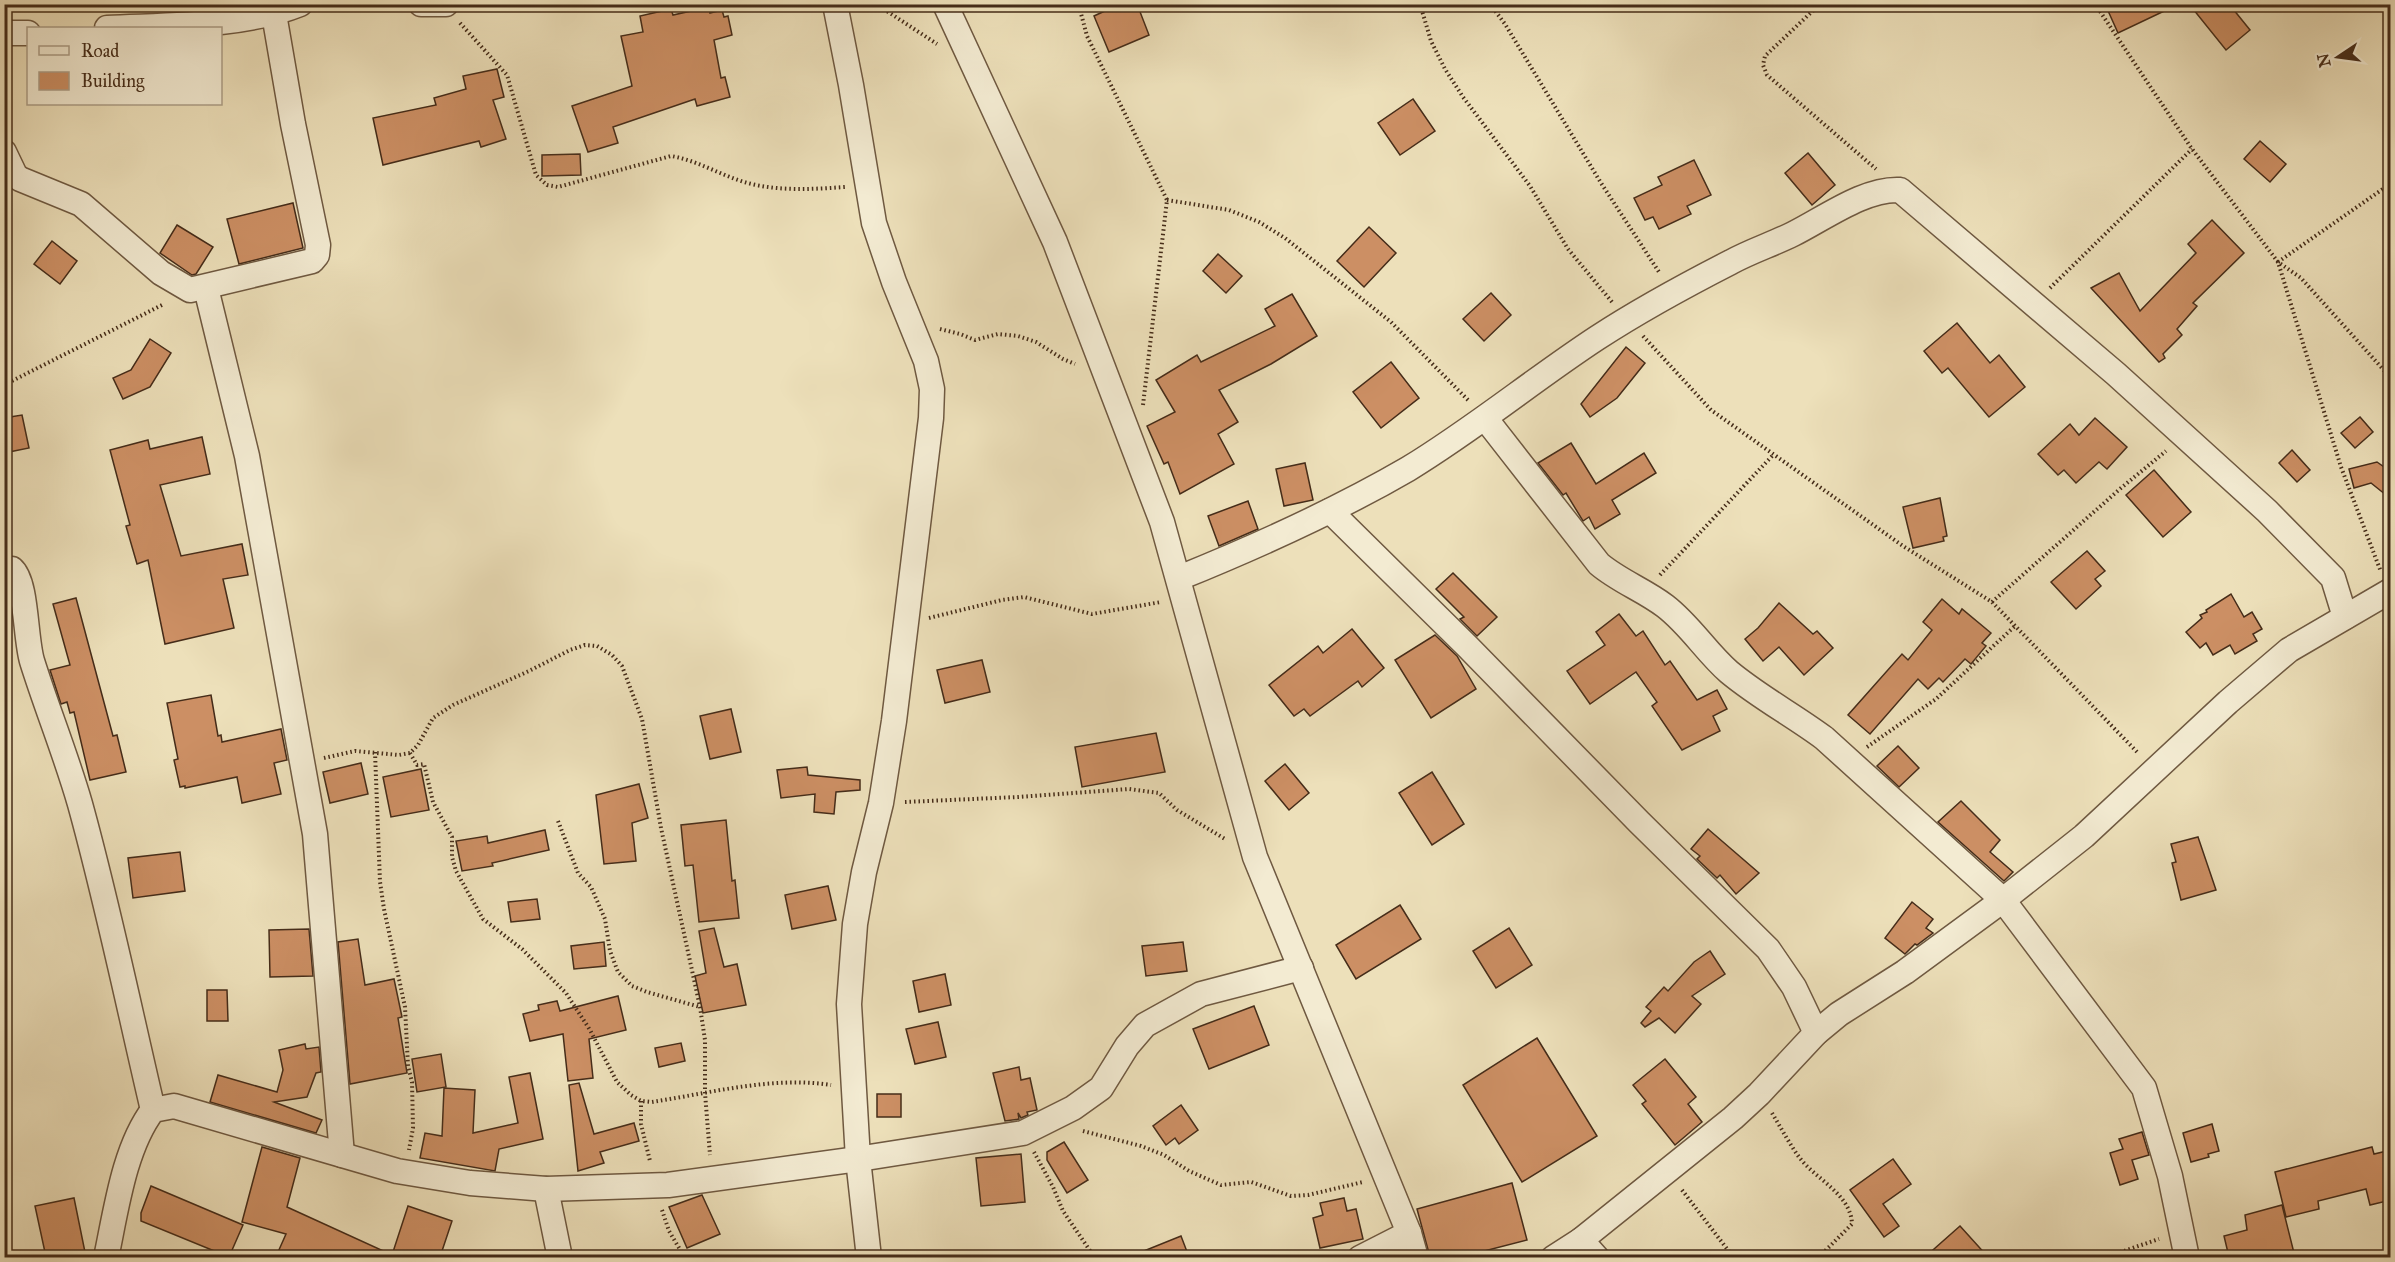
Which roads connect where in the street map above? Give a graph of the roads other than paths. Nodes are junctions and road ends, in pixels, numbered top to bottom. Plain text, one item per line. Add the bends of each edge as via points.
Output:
1 (300, 4) edge
2 (421, 4) edge
3 (835, 4) edge
4 (945, 4) edge
5 (445, 5) edge
6 (274, 14) junction
7 (123, 27) edge
8 (4, 33) edge
9 (27, 33) edge
10 (4, 153) edge
11 (198, 289) junction
12 (1485, 418) junction
13 (1330, 511) junction
14 (4, 570) edge
15 (1182, 588) junction
16 (2390, 591) edge
17 (2345, 617) junction
18 (2003, 900) junction
19 (1301, 968) junction
20 (1816, 1033) junction
21 (153, 1110) junction
22 (342, 1155) junction
23 (858, 1159) junction
24 (546, 1189) junction
25 (1409, 1233) junction
26 (2185, 1246) edge
27 (1589, 1249) edge
28 (106, 1257) edge
29 (560, 1257) edge
30 (869, 1257) edge
31 (1360, 1257) edge
32 (1416, 1257) edge
33 (1553, 1257) edge

1 - 6 street
2 - 5 street
3 - 23 street via 874,223 926,361 932,389 894,721 855,924 849,1004
4 - 15 street via 1055,242 1162,522
6 - 7 street
6 - 11 street via 317,255 312,261 291,267
8 - 9 street
10 - 11 street via 20,179 81,204 160,273
11 - 22 street via 247,456 310,806 319,868
12 - 13 street via 1409,468
12 - 17 street via 1628,319 1732,261 1875,193 1900,190 2034,303 2267,511 2333,578
12 - 18 street via 1599,564 1673,613 1733,675 1799,719 1849,759
13 - 15 street
13 - 20 street via 1768,949 1794,987
14 - 21 street via 12,569 21,584 27,642 80,805
15 - 19 street via 1255,857
16 - 17 street
17 - 18 street via 2281,657 2084,836
18 - 20 street
18 - 26 street via 2144,1088 2170,1176
19 - 23 street via 1201,994 1145,1025 1126,1046 1101,1088 1073,1108 1023,1133
19 - 25 street
20 - 27 street via 1760,1094 1667,1170
21 - 22 street via 174,1106
21 - 28 street via 134,1147
22 - 24 street via 397,1171 470,1183
23 - 24 street via 663,1185
23 - 30 street
24 - 29 street
25 - 31 street
25 - 32 street
27 - 33 street

